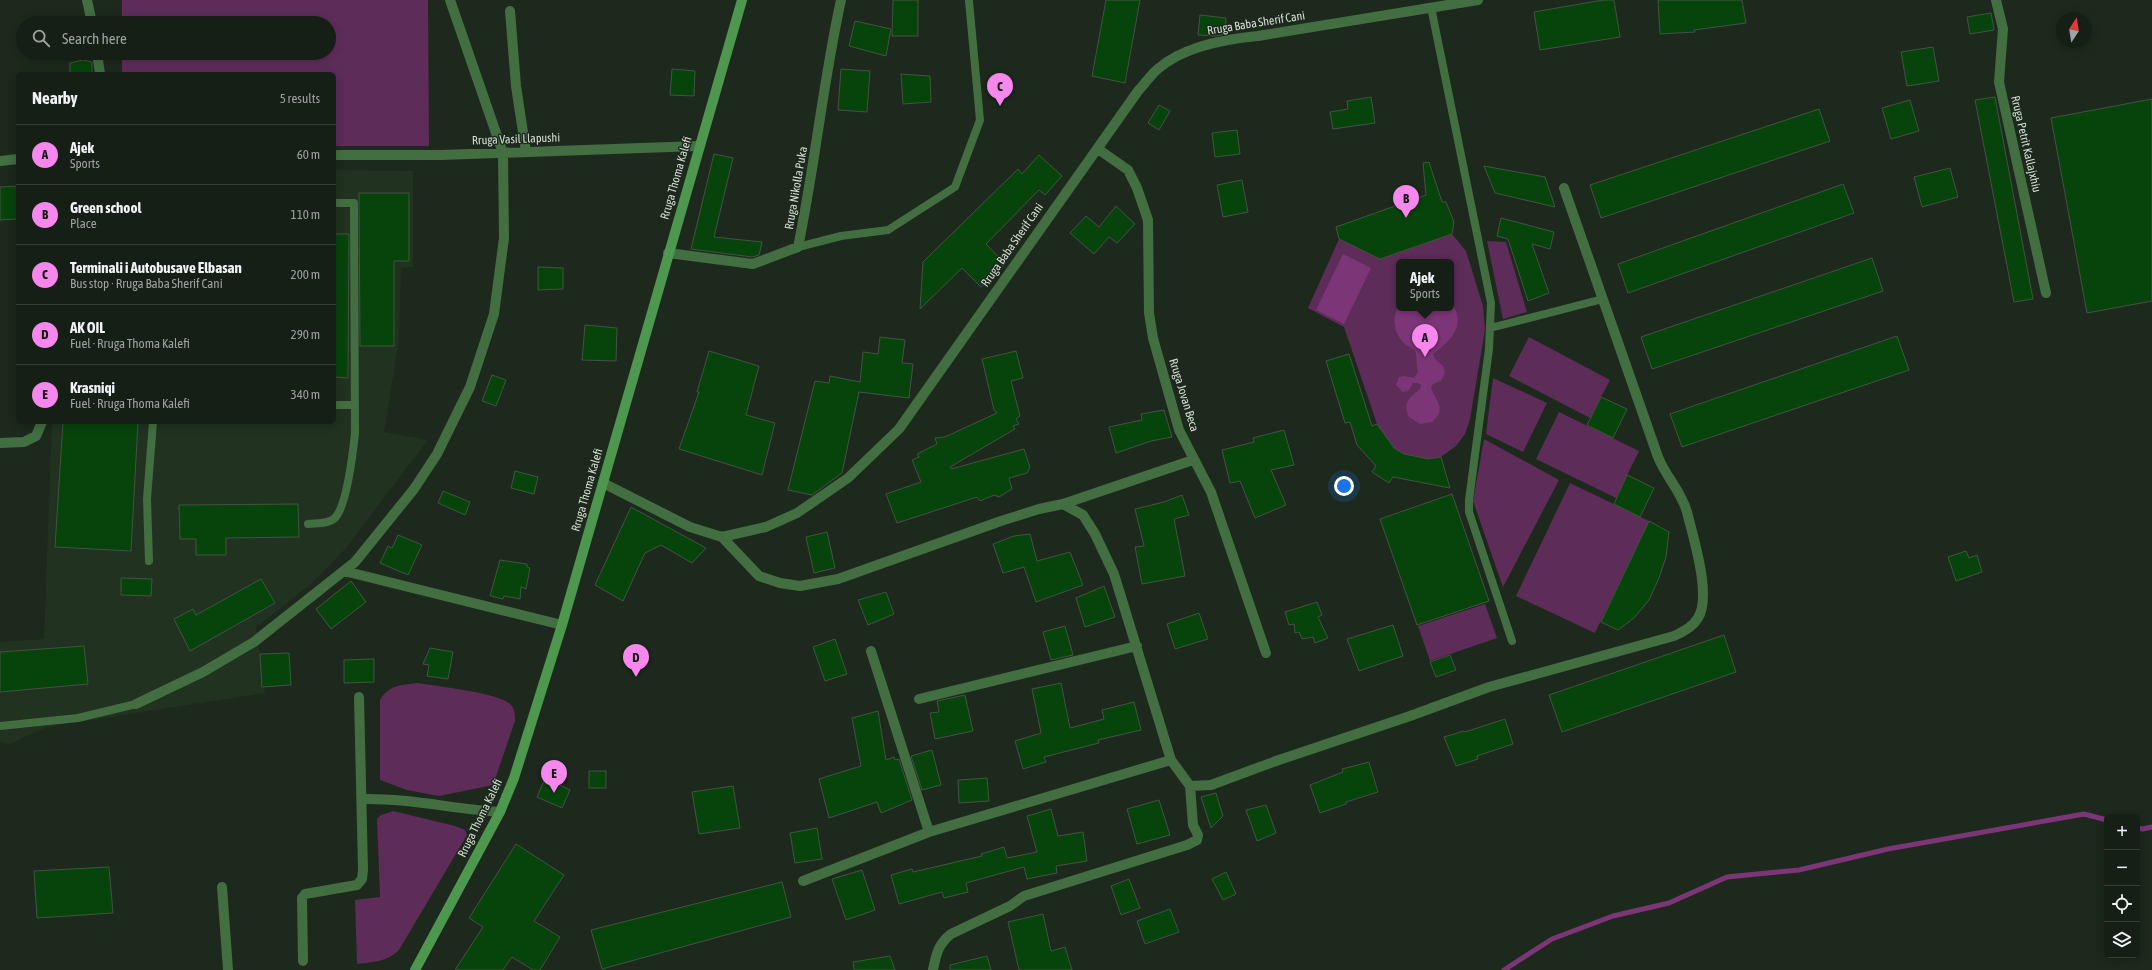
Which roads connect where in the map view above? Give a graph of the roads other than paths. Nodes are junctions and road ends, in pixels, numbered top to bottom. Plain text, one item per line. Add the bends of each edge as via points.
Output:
1 (87, 0) edge
2 (450, 0) edge
3 (742, 0) edge
4 (841, 0) edge
5 (1478, 0) edge
6 (1996, 0) edge
7 (969, 1) edge
8 (1427, 3) edge
9 (510, 11) dead end
10 (90, 16) edge
11 (98, 60) edge
12 (100, 72) edge
13 (698, 146) junction
14 (1098, 149) junction
15 (526, 152) junction
16 (503, 153) junction
17 (336, 155) edge
18 (16, 159) edge
19 (0, 161) edge
20 (1564, 188) dead end
21 (336, 203) edge
22 (798, 248) junction
23 (668, 253) junction
24 (2046, 293) dead end
25 (1603, 299) junction
26 (1490, 328) junction
27 (336, 404) edge
28 (355, 405) junction
29 (41, 424) edge
30 (153, 424) edge
31 (0, 443) edge
32 (1193, 460) junction
33 (603, 483) junction
34 (1063, 504) junction
35 (308, 524) dead end
36 (722, 537) junction
37 (149, 561) dead end
38 (344, 571) junction
39 (562, 625) junction
40 (1512, 641) dead end
41 (1137, 646) junction
42 (871, 651) dead end
43 (1266, 653) dead end
44 (359, 697) dead end
45 (919, 699) dead end
46 (136, 704) joint
47 (0, 726) edge
48 (1171, 760) junction
49 (1190, 786) junction
50 (362, 799) junction
51 (500, 812) junction
52 (929, 832) junction
53 (803, 881) dead end
54 (222, 887) dead end
55 (303, 961) dead end
56 (228, 970) edge
57 (415, 970) edge
58 (933, 970) edge

1 - 10 street
2 - 16 street
3 - 13 main road, Rruga Thoma Kalefi
4 - 22 street, Rruga Nikolla Puka
5 - 8 street, Rruga Baba Sherif Cani
6 - 24 street, Rruga Petrit Kallajxhiu via 2003,29 1999,82
7 - 22 lane via 980,120 955,186 888,230 841,236
8 - 14 street, Rruga Baba Sherif Cani via 1195,47 1159,68 1138,91
8 - 26 lane via 1491,303
9 - 15 street via 516,86
11 - 12 street
13 - 15 street, Rruga Vasil Llapushi
13 - 23 main road, Rruga Thoma Kalefi
14 - 32 street, Rruga Jovan Beca via 1128,170 1148,220 1149,313 1153,338 1179,430
14 - 36 street, Rruga Baba Sherif Cani via 899,429 848,478 797,513 766,527
15 - 16 street, Rruga Vasil Llapushi
16 - 17 street, Rruga Vasil Llapushi
16 - 38 street via 504,238 494,314 470,388 437,454 414,489 380,533
18 - 19 street
20 - 25 street
21 - 28 lane via 354,203
22 - 23 street, Rruga Nikolla Puka via 753,264
23 - 33 main road, Rruga Thoma Kalefi
25 - 26 lane
25 - 49 street via 1658,457 1664,471 1684,500 1688,512 1704,592 1702,609 1697,620 1674,636 1489,687 1211,785
26 - 40 lane via 1469,512
27 - 28 lane
28 - 35 lane via 353,453 340,510 334,518 325,523
29 - 31 street via 36,436 24,442
30 - 37 lane via 147,500
32 - 34 street
32 - 43 street, Rruga Jovan Beca via 1211,492
33 - 36 street via 690,527
33 - 39 main road, Rruga Thoma Kalefi
34 - 36 street via 1001,521 838,579 800,586 780,584 759,576
34 - 41 street via 1083,515 1103,550 1114,574
38 - 39 street
38 - 46 street via 254,642 203,672
39 - 51 main road, Rruga Thoma Kalefi via 526,742
41 - 45 street
41 - 48 street
42 - 52 street
44 - 50 street
46 - 47 lane via 78,718
48 - 49 street
48 - 52 street
49 - 58 street via 1193,825 1198,835 1193,843 1024,896 1010,906 943,939 937,950
50 - 51 street via 380,798 461,810
50 - 55 street via 362,879 357,885 305,894 302,898
51 - 57 main road, Rruga Thoma Kalefi
52 - 53 street
54 - 56 street

